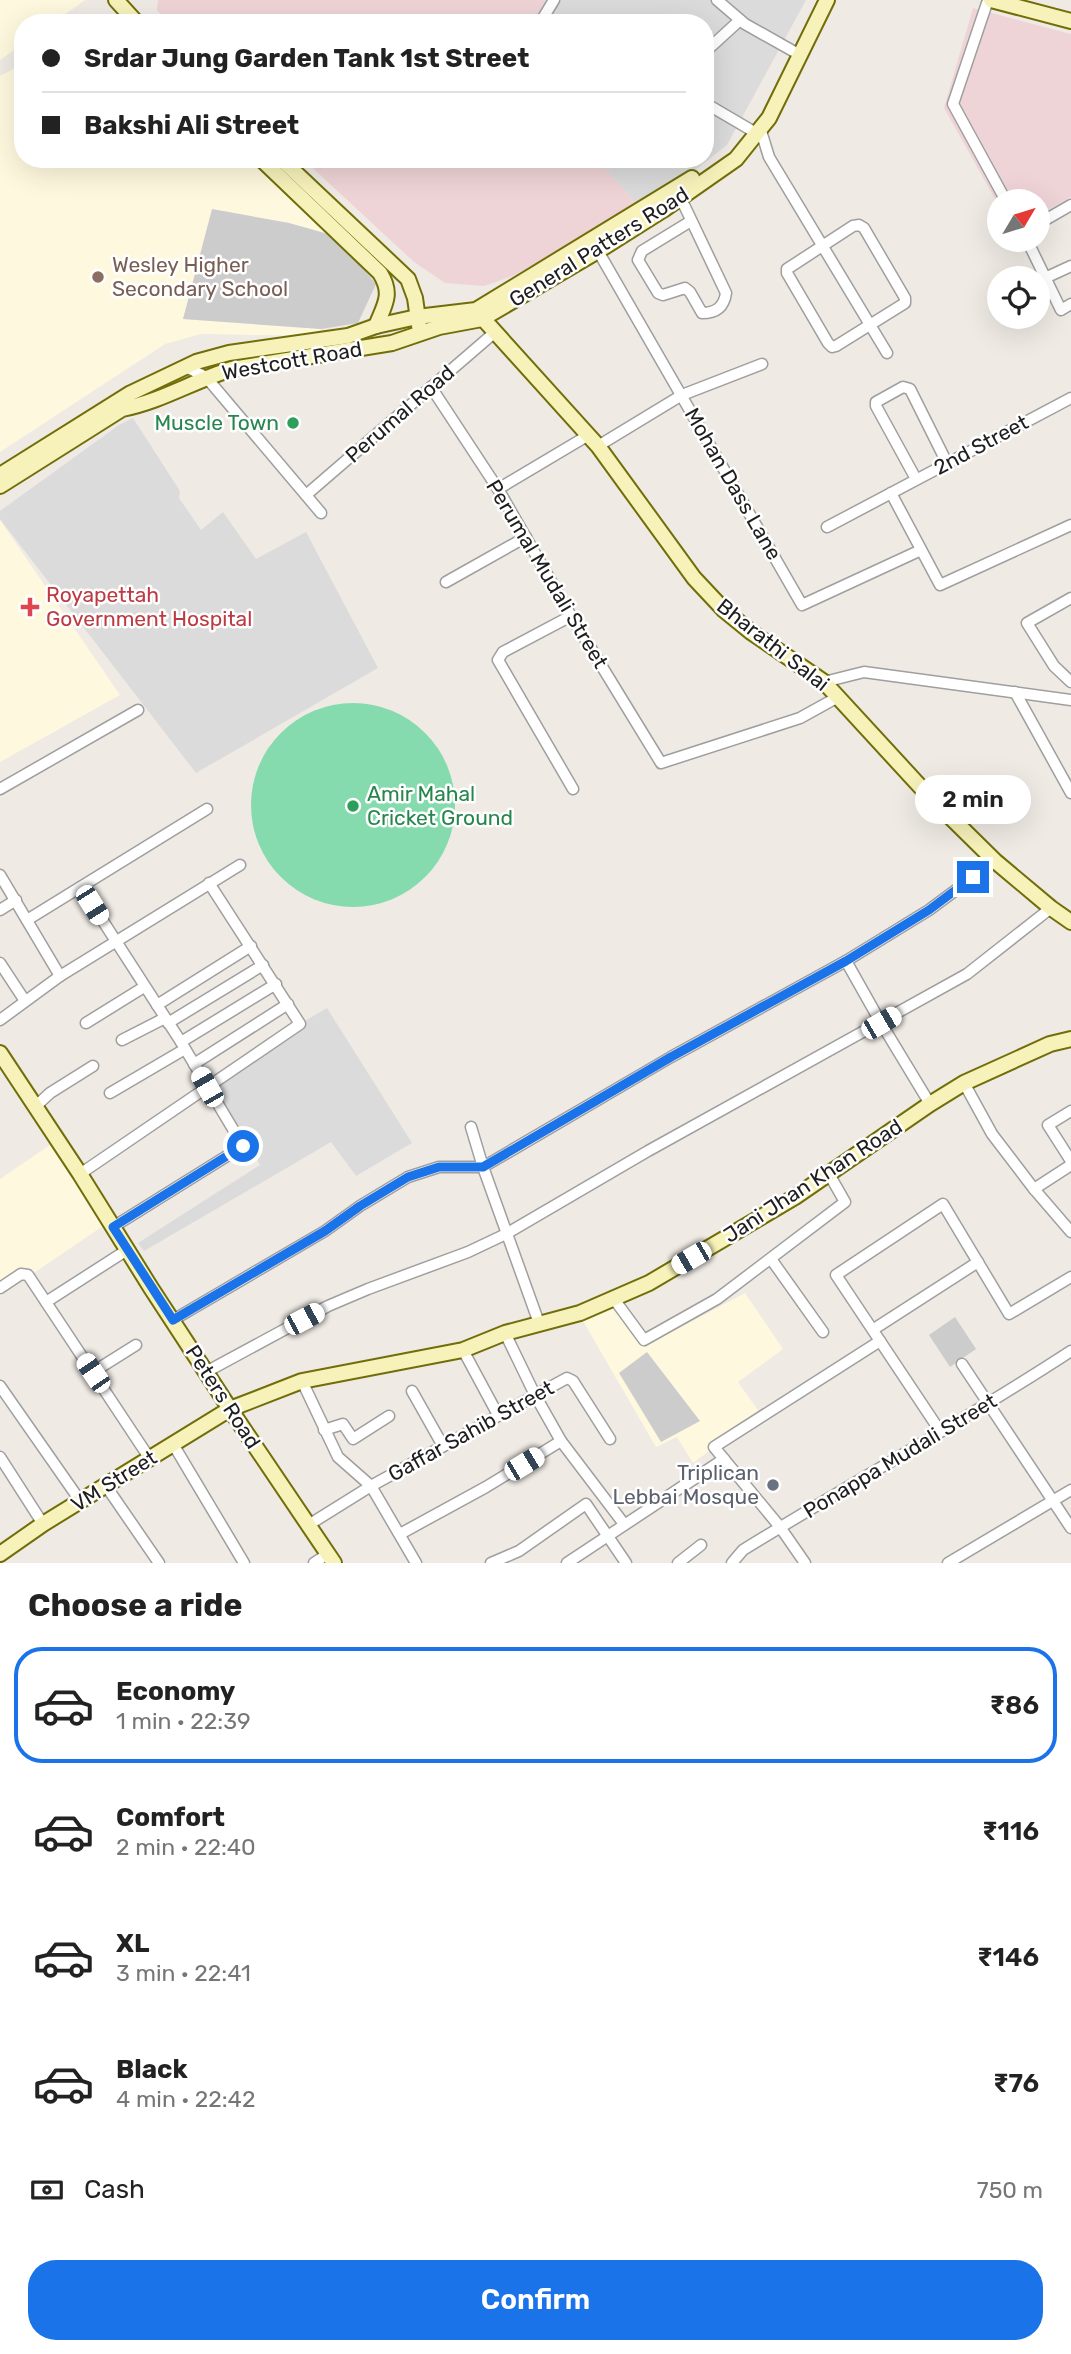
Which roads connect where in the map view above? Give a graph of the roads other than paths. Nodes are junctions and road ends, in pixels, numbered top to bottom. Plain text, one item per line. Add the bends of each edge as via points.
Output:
1 (717, 0) edge
2 (818, 0) edge
3 (827, 0) edge
4 (990, 0) edge
5 (1024, 0) edge
6 (1071, 12) edge
7 (740, 20) junction
8 (1071, 21) edge
9 (714, 44) edge
10 (793, 51) junction
11 (714, 108) edge
12 (756, 130) junction
13 (714, 163) edge
14 (270, 168) edge
15 (291, 168) edge
16 (707, 168) edge
17 (999, 189) edge
18 (680, 198) junction
19 (1071, 205) edge
20 (1050, 217) edge
21 (691, 221) junction
22 (823, 244) junction
23 (598, 250) junction
24 (1071, 266) edge
25 (1050, 276) edge
26 (1050, 288) edge
27 (1071, 304) edge
28 (479, 315) junction
29 (417, 317) junction
30 (376, 326) junction
31 (871, 326) junction
32 (494, 333) junction
33 (421, 334) junction
34 (887, 354) dead end
35 (762, 364) dead end
36 (186, 367) junction
37 (206, 377) junction
38 (431, 387) junction
39 (682, 395) junction
40 (1071, 398) edge
41 (592, 441) junction
42 (947, 463) junction
43 (0, 475) edge
44 (916, 479) junction
45 (0, 486) edge
46 (498, 489) junction
47 (891, 493) junction
48 (306, 495) junction
49 (321, 513) dead end
50 (1071, 525) edge
51 (827, 527) dead end
52 (526, 537) junction
53 (921, 550) junction
54 (446, 582) dead end
55 (1071, 598) edge
56 (571, 616) junction
57 (824, 682) junction
58 (1071, 682) edge
59 (1015, 691) junction
60 (838, 697) junction
61 (1071, 700) edge
62 (138, 710) dead end
63 (0, 789) edge
64 (573, 789) dead end
65 (1071, 793) edge
66 (207, 809) dead end
67 (995, 860) junction
68 (240, 865) dead end
69 (0, 875) edge
70 (209, 883) junction
71 (81, 887) junction
72 (16, 900) junction
73 (1051, 908) junction
74 (0, 910) edge
75 (27, 920) junction
76 (1071, 922) edge
77 (114, 941) junction
78 (251, 946) junction
79 (846, 961) junction
80 (0, 963) edge
81 (263, 965) junction
82 (60, 976) junction
83 (276, 984) junction
84 (144, 987) junction
85 (25, 1001) junction
86 (288, 1004) junction
87 (157, 1005) junction
88 (0, 1020) edge
89 (167, 1021) junction
90 (86, 1023) dead end
91 (881, 1023) junction
92 (1071, 1039) edge
93 (122, 1040) dead end
94 (183, 1046) junction
95 (0, 1053) edge
96 (194, 1064) junction
97 (93, 1066) dead end
98 (964, 1083) junction
99 (207, 1087) junction
100 (110, 1093) dead end
101 (930, 1104) junction
102 (36, 1106) junction
103 (1071, 1111) edge
104 (471, 1127) dead end
105 (1071, 1163) edge
106 (483, 1167) junction
107 (80, 1174) junction
108 (829, 1174) junction
109 (1034, 1189) junction
110 (113, 1227) junction
111 (1071, 1232) edge
112 (506, 1234) junction
113 (127, 1250) junction
114 (771, 1259) junction
115 (978, 1262) junction
116 (1071, 1278) edge
117 (0, 1289) edge
118 (614, 1299) junction
119 (46, 1302) junction
120 (173, 1320) junction
121 (539, 1323) junction
122 (874, 1329) junction
123 (823, 1332) dead end
124 (505, 1333) junction
125 (880, 1341) junction
126 (136, 1345) dead end
127 (463, 1350) junction
128 (1071, 1351) edge
129 (962, 1364) dead end
130 (206, 1372) junction
131 (93, 1373) junction
132 (302, 1381) junction
133 (0, 1386) edge
134 (412, 1391) dead end
135 (534, 1395) junction
136 (988, 1405) junction
137 (230, 1409) junction
138 (498, 1415) junction
139 (389, 1416) dead end
140 (324, 1430) junction
141 (940, 1431) junction
142 (610, 1439) dead end
143 (561, 1441) junction
144 (173, 1444) junction
145 (443, 1446) junction
146 (0, 1457) edge
147 (150, 1459) junction
148 (724, 1459) junction
149 (106, 1486) junction
150 (371, 1486) junction
151 (1071, 1489) edge
152 (1053, 1501) junction
153 (81, 1502) junction
154 (43, 1524) junction
155 (310, 1524) junction
156 (624, 1524) junction
157 (780, 1527) junction
158 (1071, 1528) edge
159 (400, 1534) junction
160 (607, 1534) junction
161 (701, 1545) dead end
162 (0, 1554) edge
163 (331, 1558) edge
164 (159, 1563) edge
165 (244, 1563) edge
166 (314, 1563) edge
167 (416, 1563) edge
168 (491, 1563) edge
169 (567, 1563) edge
170 (626, 1563) edge
171 (678, 1563) edge
172 (732, 1563) edge
173 (805, 1563) edge
174 (948, 1563) edge

1 - 7 street
2 - 10 main road, General Patters Road
3 - 12 main road, General Patters Road via 769,118
4 - 8 main road
4 - 17 street via 953,104
5 - 6 main road
7 - 9 street
7 - 10 street
10 - 12 main road, General Patters Road
11 - 12 street
12 - 13 main road, General Patters Road
12 - 18 main road, General Patters Road via 736,159
12 - 22 street
14 - 30 main road via 380,273 388,294
15 - 29 main road via 408,279
16 - 28 main road, General Patters Road
18 - 21 street
18 - 23 main road, General Patters Road
19 - 20 street
21 - 21 street via 726,293 725,303 710,313 702,313 685,288 658,293 638,260 642,251
22 - 31 street
22 - 31 street via 853,226 864,228 905,298 903,306
22 - 31 street via 791,264 787,273 832,347
23 - 28 main road, General Patters Road
23 - 39 street, Mohan Dass Lane
24 - 25 street
26 - 27 street via 1061,310
28 - 29 main road, Westcott Road
28 - 32 main road, Bharathi Salai
28 - 33 main road, Westcott Road
29 - 30 main road, Westcott Road
29 - 33 main road
30 - 36 main road, Westcott Road via 348,336 229,353
31 - 34 street
32 - 38 street, Perumal Road
32 - 41 main road, Bharathi Salai
33 - 37 main road, Westcott Road
35 - 39 street
36 - 37 street
36 - 43 main road, Westcott Road via 131,393
37 - 45 main road, Westcott Road via 139,406 121,409
37 - 48 street
38 - 46 street, Perumal Mudali Street
38 - 48 street, Perumal Road
39 - 41 street
39 - 53 street, Mohan Dass Lane via 802,605
40 - 42 street, 2nd Street
41 - 46 street
41 - 57 main road, Bharathi Salai via 694,578 724,610
42 - 44 street, 2nd Street
42 - 44 street via 910,389 903,387 876,406
44 - 47 street, 2nd Street
46 - 52 street, Perumal Mudali Street
47 - 51 street, 2nd Street
47 - 53 street
48 - 49 street
50 - 53 street via 940,585
52 - 54 street
52 - 56 street, Perumal Mudali Street
55 - 58 street via 1027,623 1054,666
56 - 60 street, Perumal Mudali Street via 661,763 800,719
56 - 64 street via 503,652 498,660
57 - 59 street via 864,671
57 - 60 main road, Bharathi Salai
59 - 61 street
59 - 65 street
60 - 67 main road, Bharathi Salai
62 - 63 street
66 - 71 street
67 - 73 main road, Bharathi Salai
67 - 79 street via 929,910
68 - 70 street
69 - 72 street
70 - 77 street
70 - 78 street
71 - 75 street
71 - 77 street
72 - 74 street
72 - 75 street
73 - 76 main road, Bharathi Salai
73 - 91 street via 967,974
75 - 82 street
77 - 82 street
77 - 84 street
78 - 81 street
78 - 87 street
79 - 91 street
79 - 106 street
80 - 85 street
81 - 83 street
81 - 89 street
82 - 85 street
83 - 86 street
83 - 94 street
84 - 87 street
84 - 90 street
85 - 88 street
86 - 96 street
86 - 99 street via 300,1024
87 - 89 street
89 - 93 street
89 - 94 street
91 - 101 street
91 - 112 street
92 - 98 main road, Jani Jhan Khan Road
94 - 96 street
94 - 100 street
95 - 102 main road, Peters Road
96 - 99 street
97 - 102 street
98 - 101 main road, Jani Jhan Khan Road
98 - 109 street via 992,1134
99 - 107 street
99 - 110 street via 243,1145
101 - 108 main road, Jani Jhan Khan Road
102 - 107 main road, Peters Road
103 - 105 street via 1048,1125
104 - 106 street
105 - 109 street
106 - 112 street
106 - 120 street via 439,1167 408,1177
107 - 110 main road, Peters Road
108 - 114 street via 845,1202
108 - 118 main road, Jani Jhan Khan Road
109 - 111 street
110 - 113 main road, Peters Road
112 - 121 street
112 - 130 street via 328,1306
113 - 119 street
113 - 120 main road, Peters Road
114 - 118 street via 718,1299 644,1340
114 - 123 street
115 - 116 street via 1009,1314
115 - 122 street
115 - 122 street via 943,1204 836,1275
117 - 119 street via 26,1273
118 - 121 main road, Jani Jhan Khan Road
119 - 131 street
120 - 130 main road, Peters Road
121 - 124 main road, Jani Jhan Khan Road
122 - 125 street
124 - 127 main road, Jani Jhan Khan Road
124 - 135 street
125 - 141 street
125 - 148 street via 714,1447
126 - 131 street
127 - 132 main road, Jani Jhan Khan Road
127 - 138 street
128 - 136 street, Ponappa Mudali Street
129 - 136 street
130 - 137 main road, Peters Road
131 - 147 street
132 - 137 main road, Jani Jhan Khan Road
132 - 140 street
133 - 153 street
134 - 145 street
135 - 138 street, Gaffar Sahib Street
135 - 142 street, Gaffar Sahib Street via 567,1378 573,1381
135 - 143 street
136 - 141 street, Ponappa Mudali Street
136 - 152 street
137 - 144 main road, VM Street
137 - 155 main road, Peters Road
138 - 145 street, Gaffar Sahib Street
139 - 140 street via 353,1439 343,1424
140 - 150 street via 338,1457
141 - 157 street, Ponappa Mudali Street
143 - 156 street
143 - 159 street
144 - 147 main road, VM Street
144 - 165 street
145 - 150 street, Gaffar Sahib Street
146 - 154 street
147 - 149 main road, VM Street
148 - 156 street
148 - 157 street
149 - 153 main road, VM Street
149 - 164 street
150 - 155 street, Gaffar Sahib Street
150 - 159 street
151 - 152 street
152 - 158 street
152 - 174 street
153 - 154 main road, VM Street
154 - 162 main road, VM Street
155 - 163 main road, Peters Road
156 - 160 street
157 - 172 street, Ponappa Mudali Street via 743,1550
157 - 173 street
159 - 167 street
160 - 168 street via 586,1504 519,1551
160 - 169 street
160 - 170 street
161 - 171 street
163 - 166 street

